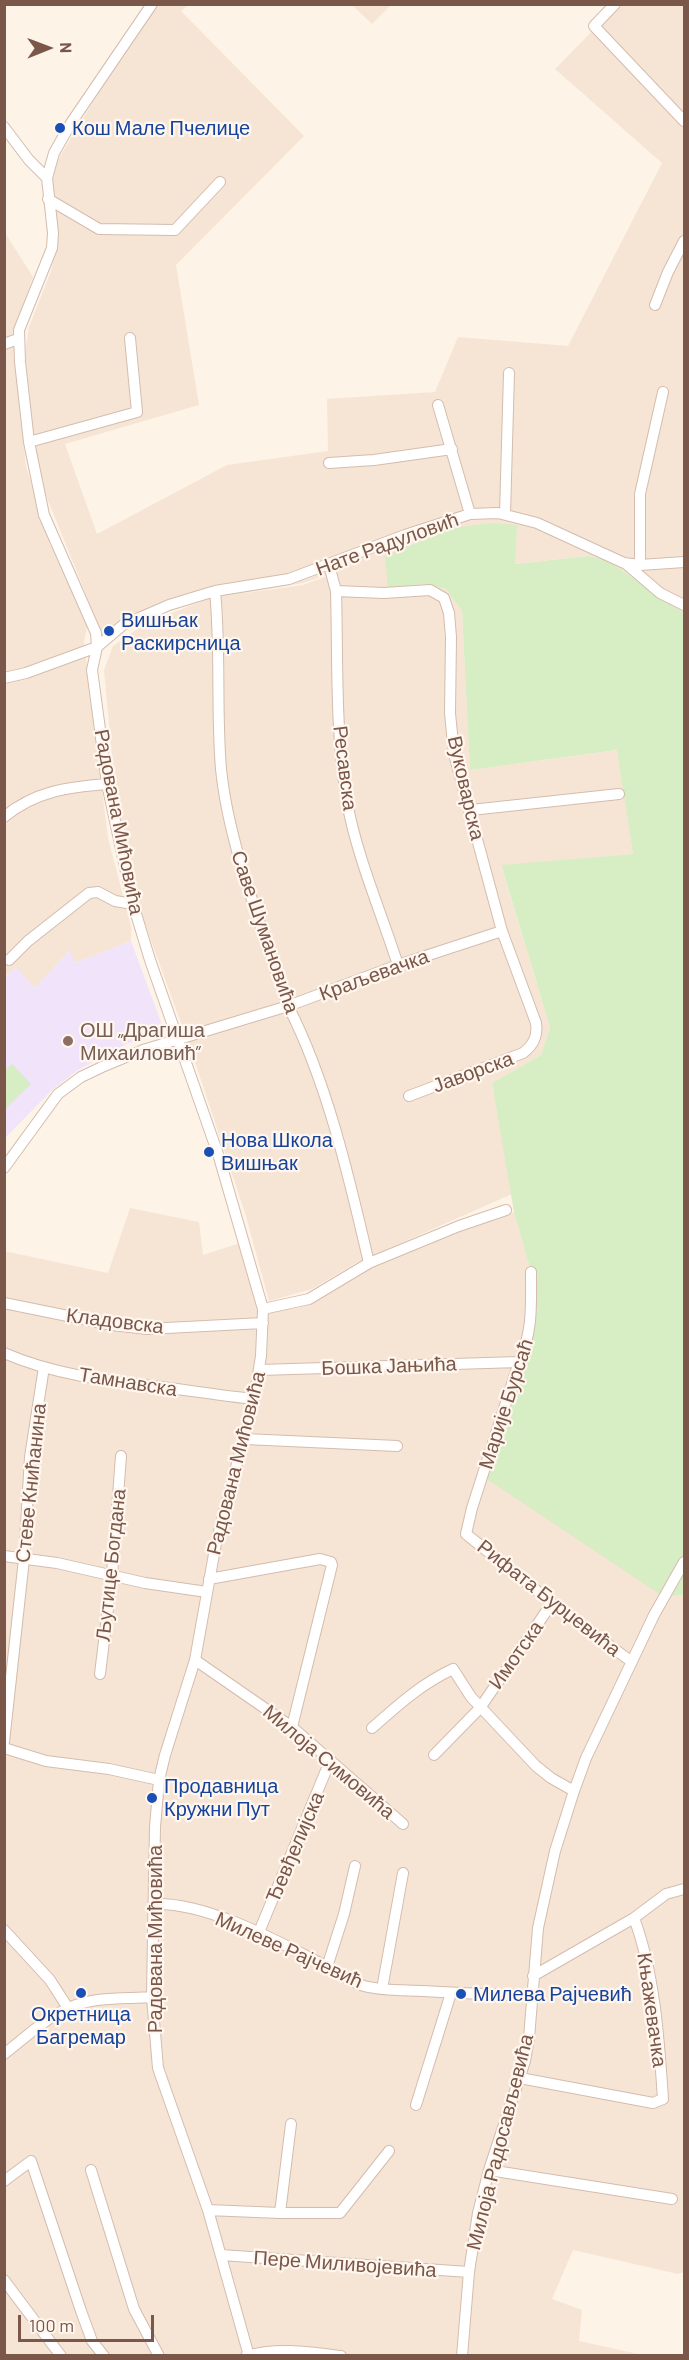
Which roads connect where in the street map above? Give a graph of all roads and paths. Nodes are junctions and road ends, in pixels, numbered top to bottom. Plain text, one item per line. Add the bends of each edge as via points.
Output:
1 (152, 4) edge
2 (615, 4) edge
3 (684, 120) edge
4 (4, 127) edge
5 (47, 178) junction
6 (220, 182) dead end
7 (48, 199) junction
8 (684, 242) edge
9 (655, 305) dead end
10 (130, 338) dead end
11 (18, 339) junction
12 (4, 344) edge
13 (509, 373) dead end
14 (663, 392) dead end
15 (438, 405) dead end
16 (29, 442) junction
17 (452, 449) junction
18 (329, 463) dead end
19 (470, 514) junction
20 (505, 514) junction
21 (684, 562) edge
22 (624, 563) junction
23 (329, 565) junction
24 (640, 565) junction
25 (215, 591) junction
26 (336, 591) junction
27 (684, 605) edge
28 (97, 647) junction
29 (4, 678) edge
30 (107, 784) junction
31 (619, 794) dead end
32 (471, 810) junction
33 (4, 818) edge
34 (133, 904) junction
35 (501, 931) junction
36 (9, 960) dead end
37 (398, 965) junction
38 (288, 1006) junction
39 (177, 1040) junction
40 (533, 1043) joint
41 (409, 1096) dead end
42 (4, 1168) edge
43 (506, 1210) dead end
44 (369, 1263) junction
45 (531, 1272) dead end
46 (4, 1304) edge
47 (263, 1309) junction
48 (263, 1323) junction
49 (4, 1353) edge
50 (519, 1362) junction
51 (44, 1367) junction
52 (260, 1370) junction
53 (254, 1399) junction
54 (245, 1439) junction
55 (397, 1446) dead end
56 (121, 1456) dead end
57 (466, 1534) joint
58 (4, 1557) edge
59 (24, 1558) junction
60 (684, 1562) edge
61 (112, 1575) junction
62 (209, 1579) junction
63 (207, 1592) junction
64 (552, 1603) junction
65 (195, 1660) junction
66 (632, 1662) junction
67 (100, 1674) dead end
68 (480, 1708) junction
69 (292, 1726) junction
70 (372, 1728) dead end
71 (4, 1742) edge
72 (4, 1748) edge
73 (434, 1755) dead end
74 (330, 1761) junction
75 (159, 1780) junction
76 (574, 1791) junction
77 (403, 1824) dead end
78 (355, 1866) dead end
79 (403, 1873) dead end
80 (684, 1889) edge
81 (154, 1904) junction
82 (634, 1918) junction
83 (4, 1930) edge
84 (259, 1932) junction
85 (327, 1967) junction
86 (533, 1976) junction
87 (382, 1989) junction
88 (450, 1993) junction
89 (532, 1995) junction
90 (152, 1997) junction
91 (68, 2008) junction
92 (4, 2054) edge
93 (520, 2078) junction
94 (416, 2105) dead end
95 (291, 2124) dead end
96 (390, 2151) dead end
97 (91, 2170) dead end
98 (489, 2170) junction
99 (4, 2181) edge
100 (672, 2199) dead end
101 (208, 2210) junction
102 (280, 2213) junction
103 (221, 2255) junction
104 (469, 2272) junction
105 (4, 2280) edge
106 (61, 2355) edge
107 (104, 2355) edge
108 (159, 2355) edge
109 (248, 2355) edge
110 (341, 2355) edge
111 (462, 2355) edge

1 - 5 street, Радована Мићовића via 60,141
2 - 3 street via 594,26
4 - 5 street
5 - 7 street, Радована Мићовића
6 - 7 street via 175,230 99,229
7 - 11 street, Радована Мићовића via 52,248
8 - 9 street
10 - 16 street via 137,412
11 - 12 street
11 - 16 street, Радована Мићовића
13 - 20 street
14 - 24 street via 640,494
15 - 17 street
16 - 28 street, Радована Мићовића via 44,515 93,623
17 - 18 street
17 - 19 street
19 - 20 street, Нате Радуловић
19 - 23 street, Нате Радуловић
20 - 22 street, Нате Радуловић via 537,523
21 - 24 street, Нате Радуловић
22 - 24 street, Нате Радуловић
22 - 27 street via 660,593
23 - 25 street, Нате Радуловић via 290,579
23 - 26 street, Ресавска
25 - 28 street, Нате Радуловић via 136,618 116,629
25 - 38 street, Саве Шумановића via 221,769 231,832
26 - 32 street, Вуковарска via 430,590 444,598 451,637 454,754
26 - 37 street, Ресавска via 340,760 362,858
28 - 29 street
28 - 30 street, Радована Мићовића via 92,670
30 - 33 street via 51,791
30 - 34 street, Радована Мићовића
31 - 32 street
32 - 35 street, Вуковарска
34 - 36 street via 89,892
34 - 39 street, Радована Мићовића
35 - 37 street, Краљевачка
35 - 40 street, Вуковарска via 534,1016 537,1031
37 - 38 street, Краљевачка
38 - 39 street, Краљевачка
38 - 44 street, Саве Шумановића via 330,1117
39 - 42 street, Краљевачка via 133,1054 69,1085 58,1094
39 - 47 street, Радована Мићовића via 219,1157
40 - 41 street, Јаворска via 523,1053
43 - 44 street
44 - 47 street via 309,1299
45 - 50 street, Марије Бурсаћ via 531,1327
46 - 48 street, Кладовска via 147,1329
47 - 48 street, Радована Мићовића
48 - 52 street, Радована Мићовића
49 - 51 street, Тамнавска
50 - 52 street, Бошка Јањића
50 - 57 street, Марије Бурсаћ
51 - 53 street, Тамнавска via 118,1382
51 - 59 street, Стеве Книћанина via 30,1457
52 - 53 street, Радована Мићовића
53 - 54 street, Радована Мићовића
54 - 55 street
54 - 62 street, Радована Мићовића
56 - 61 street, Љутице Богдана
57 - 64 street, Рифата Бурџевића
58 - 59 street
59 - 61 street
59 - 71 street, Стеве Книћанина
60 - 66 street, Милоја Радосављевића
61 - 63 street
61 - 67 street, Љутице Богдана
62 - 63 street, Радована Мићовића
62 - 69 street via 320,1559 331,1562
63 - 65 street, Радована Мићовића
64 - 66 street, Рифата Бурџевића
64 - 68 street, Имотска
65 - 69 street, Милоја Симовића
65 - 75 street, Радована Мићовића
66 - 76 street, Милоја Радосављевића
68 - 70 street via 453,1669 429,1680
68 - 73 street
68 - 76 street via 536,1766
69 - 74 street, Милоја Симовића
72 - 75 street via 46,1761
74 - 77 street, Милоја Симовића
74 - 84 street, Ђевђелијска
75 - 81 street, Радована Мићовића
76 - 86 street, Милоја Радосављевића via 555,1851 538,1928
78 - 85 street
79 - 87 street
80 - 82 street via 666,1894
81 - 84 street, Милеве Рајчевић via 194,1910
81 - 90 street, Радована Мићовића
82 - 86 street
82 - 93 street, Књажевачка via 642,1940 654,2010 663,2099 654,2103
83 - 91 street via 50,1980
84 - 85 street, Милеве Рајчевић
85 - 87 street, Милеве Рајчевић via 343,1978
86 - 89 street, Милоја Радосављевића
87 - 88 street, Милеве Рајчевић
88 - 89 street, Милеве Рајчевић
88 - 94 street
89 - 93 street, Милоја Радосављевића via 529,2038
90 - 91 street via 101,2000
90 - 101 street, Радована Мићовића via 158,2068
91 - 92 street
93 - 98 street, Милоја Радосављевића
95 - 102 street
96 - 102 street via 340,2213
97 - 108 street via 134,2309
98 - 100 street
98 - 104 street, Милоја Радосављевића
99 - 107 street via 31,2161 92,2341
101 - 102 street
101 - 103 street, Радована Мићовића
103 - 104 street, Пере Миливојевића
103 - 109 street, Радована Мићовића
104 - 111 street, Милоја Радосављевића
105 - 106 street
109 - 110 street via 292,2350

